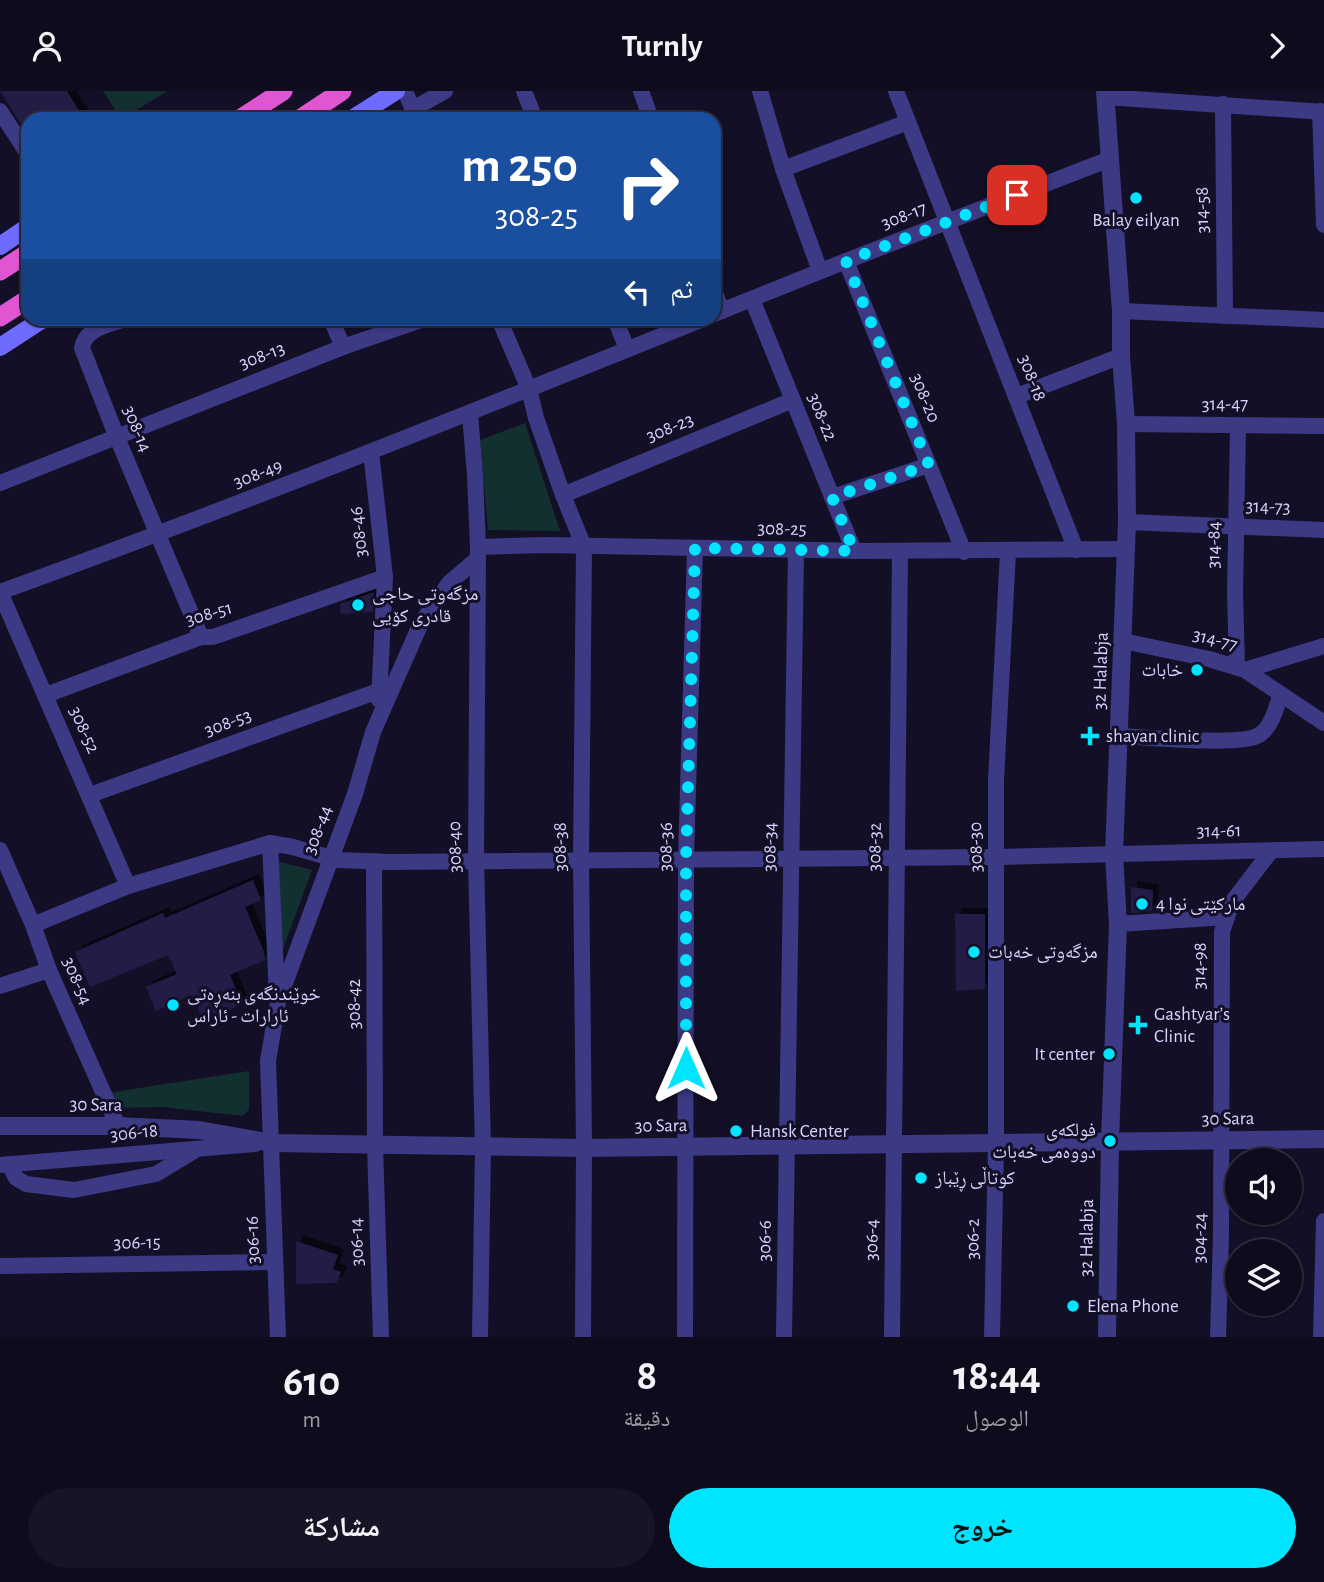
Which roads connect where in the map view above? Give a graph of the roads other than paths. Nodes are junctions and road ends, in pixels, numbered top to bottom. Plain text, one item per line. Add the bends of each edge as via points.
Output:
1 (283, 91) edge
2 (342, 91) edge
3 (396, 91) edge
4 (405, 91) edge
5 (445, 91) edge
6 (524, 91) edge
7 (641, 91) edge
8 (760, 91) edge
9 (896, 91) edge
10 (1105, 94) edge
11 (1223, 104) junction
12 (0, 111) edge
13 (1322, 111) edge
14 (251, 112) edge
15 (310, 112) edge
16 (363, 112) edge
17 (414, 112) edge
18 (418, 112) edge
19 (532, 112) edge
20 (648, 112) edge
21 (908, 122) junction
22 (21, 143) edge
23 (1110, 159) junction
24 (783, 169) junction
25 (947, 222) junction
26 (1324, 225) edge
27 (21, 232) edge
28 (0, 246) edge
29 (21, 258) edge
30 (846, 261) junction
31 (0, 271) edge
32 (820, 271) junction
33 (752, 299) junction
34 (21, 304) edge
35 (1121, 311) junction
36 (721, 312) edge
37 (1225, 316) junction
38 (0, 317) edge
39 (1324, 320) edge
40 (32, 326) edge
41 (106, 326) edge
42 (334, 326) edge
43 (404, 326) edge
44 (502, 326) edge
45 (618, 326) edge
46 (685, 326) edge
47 (0, 347) edge
48 (343, 347) junction
49 (627, 349) junction
50 (1121, 356) junction
51 (529, 389) junction
52 (1017, 396) junction
53 (793, 400) junction
54 (470, 414) junction
55 (1126, 424) junction
56 (1238, 425) junction
57 (1324, 426) edge
58 (116, 435) junction
59 (371, 451) junction
60 (929, 465) junction
61 (0, 483) edge
62 (563, 495) junction
63 (832, 497) junction
64 (1126, 521) junction
65 (1236, 527) junction
66 (1324, 530) edge
67 (159, 534) junction
68 (584, 547) junction
69 (695, 548) junction
70 (1126, 549) junction
71 (796, 550) junction
72 (1076, 550) junction
73 (854, 551) junction
74 (900, 551) junction
75 (964, 552) junction
76 (1008, 552) junction
77 (477, 553) junction
78 (385, 577) junction
79 (0, 592) edge
80 (201, 637) junction
81 (1123, 641) junction
82 (1324, 646) edge
83 (1240, 668) junction
84 (381, 690) junction
85 (1281, 694) junction
86 (46, 695) junction
87 (1324, 723) edge
88 (373, 732) junction
89 (1119, 736) junction
90 (90, 796) junction
91 (1324, 837) edge
92 (270, 843) junction
93 (1317, 850) edge
94 (0, 851) edge
95 (1272, 851) junction
96 (1114, 854) junction
97 (791, 857) junction
98 (896, 857) junction
99 (997, 857) junction
100 (330, 858) junction
101 (686, 858) junction
102 (581, 859) junction
103 (476, 860) junction
104 (374, 861) junction
105 (128, 886) junction
106 (1227, 917) junction
107 (1118, 924) junction
108 (33, 925) junction
109 (49, 970) junction
110 (0, 986) edge
111 (278, 1002) junction
112 (0, 1124) edge
113 (118, 1126) junction
114 (1324, 1139) edge
115 (1221, 1140) junction
116 (1110, 1141) junction
117 (272, 1143) junction
118 (996, 1143) junction
119 (895, 1144) junction
120 (375, 1146) junction
121 (787, 1146) junction
122 (686, 1147) junction
123 (199, 1148) junction
124 (483, 1148) junction
125 (584, 1149) junction
126 (4, 1165) edge
127 (1324, 1221) edge
128 (274, 1262) junction
129 (0, 1266) edge
130 (278, 1337) edge
131 (381, 1337) edge
132 (480, 1337) edge
133 (583, 1337) edge
134 (685, 1337) edge
135 (784, 1337) edge
136 (892, 1337) edge
137 (992, 1337) edge
138 (1107, 1337) edge
139 (1218, 1337) edge
140 (1321, 1337) edge

1 - 14 highway
2 - 15 highway
3 - 16 main road
4 - 17 street
5 - 18 street
6 - 19 street
7 - 20 street
8 - 24 street
9 - 21 street, 308-18
10 - 11 street
10 - 23 street, 32 Halabja
11 - 13 street
11 - 37 street, 314-58
12 - 22 street
13 - 26 street
21 - 24 street
21 - 25 street, 308-18
23 - 25 street, 308-17
23 - 35 street, 32 Halabja
24 - 32 street
25 - 30 street, 308-17
25 - 52 street, 308-18
27 - 28 main road
29 - 31 highway
30 - 32 street, 308-17
30 - 60 street, 308-20
32 - 33 street, 308-17
33 - 36 street, 308-17
33 - 53 street, 308-22
34 - 38 highway
35 - 37 street
35 - 50 street, 32 Halabja
37 - 39 street
40 - 47 main road
41 - 58 street, 308-14 via 88,333 82,348
42 - 48 street
43 - 48 street, 308-13
44 - 51 street
45 - 49 street
46 - 49 street
48 - 58 street, 308-13
49 - 51 street
50 - 52 street
50 - 55 street, 32 Halabja
51 - 54 street, 308-49
51 - 62 street
52 - 72 street, 308-18
53 - 62 street, 308-23
53 - 63 street, 308-22
54 - 59 street, 308-49
54 - 77 street, 308-40
55 - 56 street, 314-47
55 - 64 street, 32 Halabja
56 - 57 street, 314-47
56 - 65 street, 314-84
58 - 61 street, 308-13
58 - 67 street, 308-14
59 - 67 street, 308-49
59 - 78 street, 308-46
60 - 63 street
60 - 75 street, 308-20
62 - 68 street
63 - 73 street, 308-22
64 - 65 street, 314-73
64 - 70 street, 32 Halabja
65 - 66 street, 314-73
65 - 83 street, 314-84
67 - 79 street, 308-49
67 - 80 street, 308-14
68 - 69 street, 308-25
68 - 77 street, 308-25
68 - 102 street, 308-38
69 - 71 street, 308-25
69 - 101 street, 308-36
70 - 72 street, 308-25
70 - 81 street, 32 Halabja
71 - 73 street, 308-25
71 - 97 street, 308-34
72 - 76 street, 308-25
73 - 74 street, 308-25
74 - 75 street, 308-25
74 - 98 street, 308-32
75 - 76 street, 308-25
76 - 99 street, 308-30 via 996,779
77 - 88 street, 308-44 via 421,623
77 - 103 street, 308-40
78 - 80 street, 308-51 via 213,637
78 - 84 street, 308-46
79 - 86 street, 308-52
80 - 86 street, 308-51
81 - 83 street, 314-77
81 - 89 street, 32 Halabja
82 - 83 street
83 - 85 street, 314-77
84 - 88 street, 308-46
84 - 90 street, 308-53
85 - 87 street, 314-77
85 - 89 street via 1269,725 1258,736 1243,740
86 - 90 street, 308-52
88 - 100 street, 308-44
89 - 96 street, 32 Halabja
90 - 105 street, 308-52
91 - 93 street
92 - 100 street, 314-61
92 - 105 street
92 - 111 street
93 - 95 street, 314-61
94 - 108 street, 308-54
95 - 96 street, 314-61
95 - 106 street, 314-98 via 1232,902
96 - 99 street, 314-61
96 - 107 street, 32 Halabja
97 - 98 street, 314-61
97 - 101 street, 314-61
97 - 121 street, 308-34
98 - 99 street, 314-61
98 - 119 street, 308-32
99 - 118 street, 308-30
100 - 104 street, 314-61
100 - 111 street, 308-44
101 - 102 street, 314-61
101 - 122 street, 308-36
102 - 103 street, 314-61
102 - 125 street, 308-38
103 - 104 street, 314-61
103 - 124 street, 308-40
104 - 120 street, 308-42
105 - 108 street
106 - 107 street
106 - 115 street, 314-98 via 1220,978
107 - 116 street, 32 Halabja
108 - 109 street, 308-54
109 - 110 street
109 - 113 street, 308-54
111 - 117 street, 308-44 via 268,1061
112 - 113 street, 30 Sara
113 - 117 street, 30 Sara via 199,1130
114 - 115 street, 30 Sara
115 - 116 street, 30 Sara
115 - 139 street, 304-24
116 - 118 street, 30 Sara
116 - 138 street, 32 Halabja
117 - 120 street, 30 Sara
117 - 123 street, 306-18
117 - 128 street, 306-16
118 - 119 street, 30 Sara
118 - 137 street, 306-2
119 - 121 street, 30 Sara
119 - 136 street, 306-4
120 - 124 street, 30 Sara
120 - 131 street, 306-14
121 - 122 street, 30 Sara
121 - 135 street, 306-6
122 - 125 street, 30 Sara
122 - 134 street, 308-36
123 - 126 street, 306-18
123 - 126 street via 156,1174 74,1190 26,1184
124 - 125 street, 30 Sara
124 - 132 street, 308-40
125 - 133 street, 308-38
127 - 140 street
128 - 129 street, 306-15
128 - 130 street, 306-16

